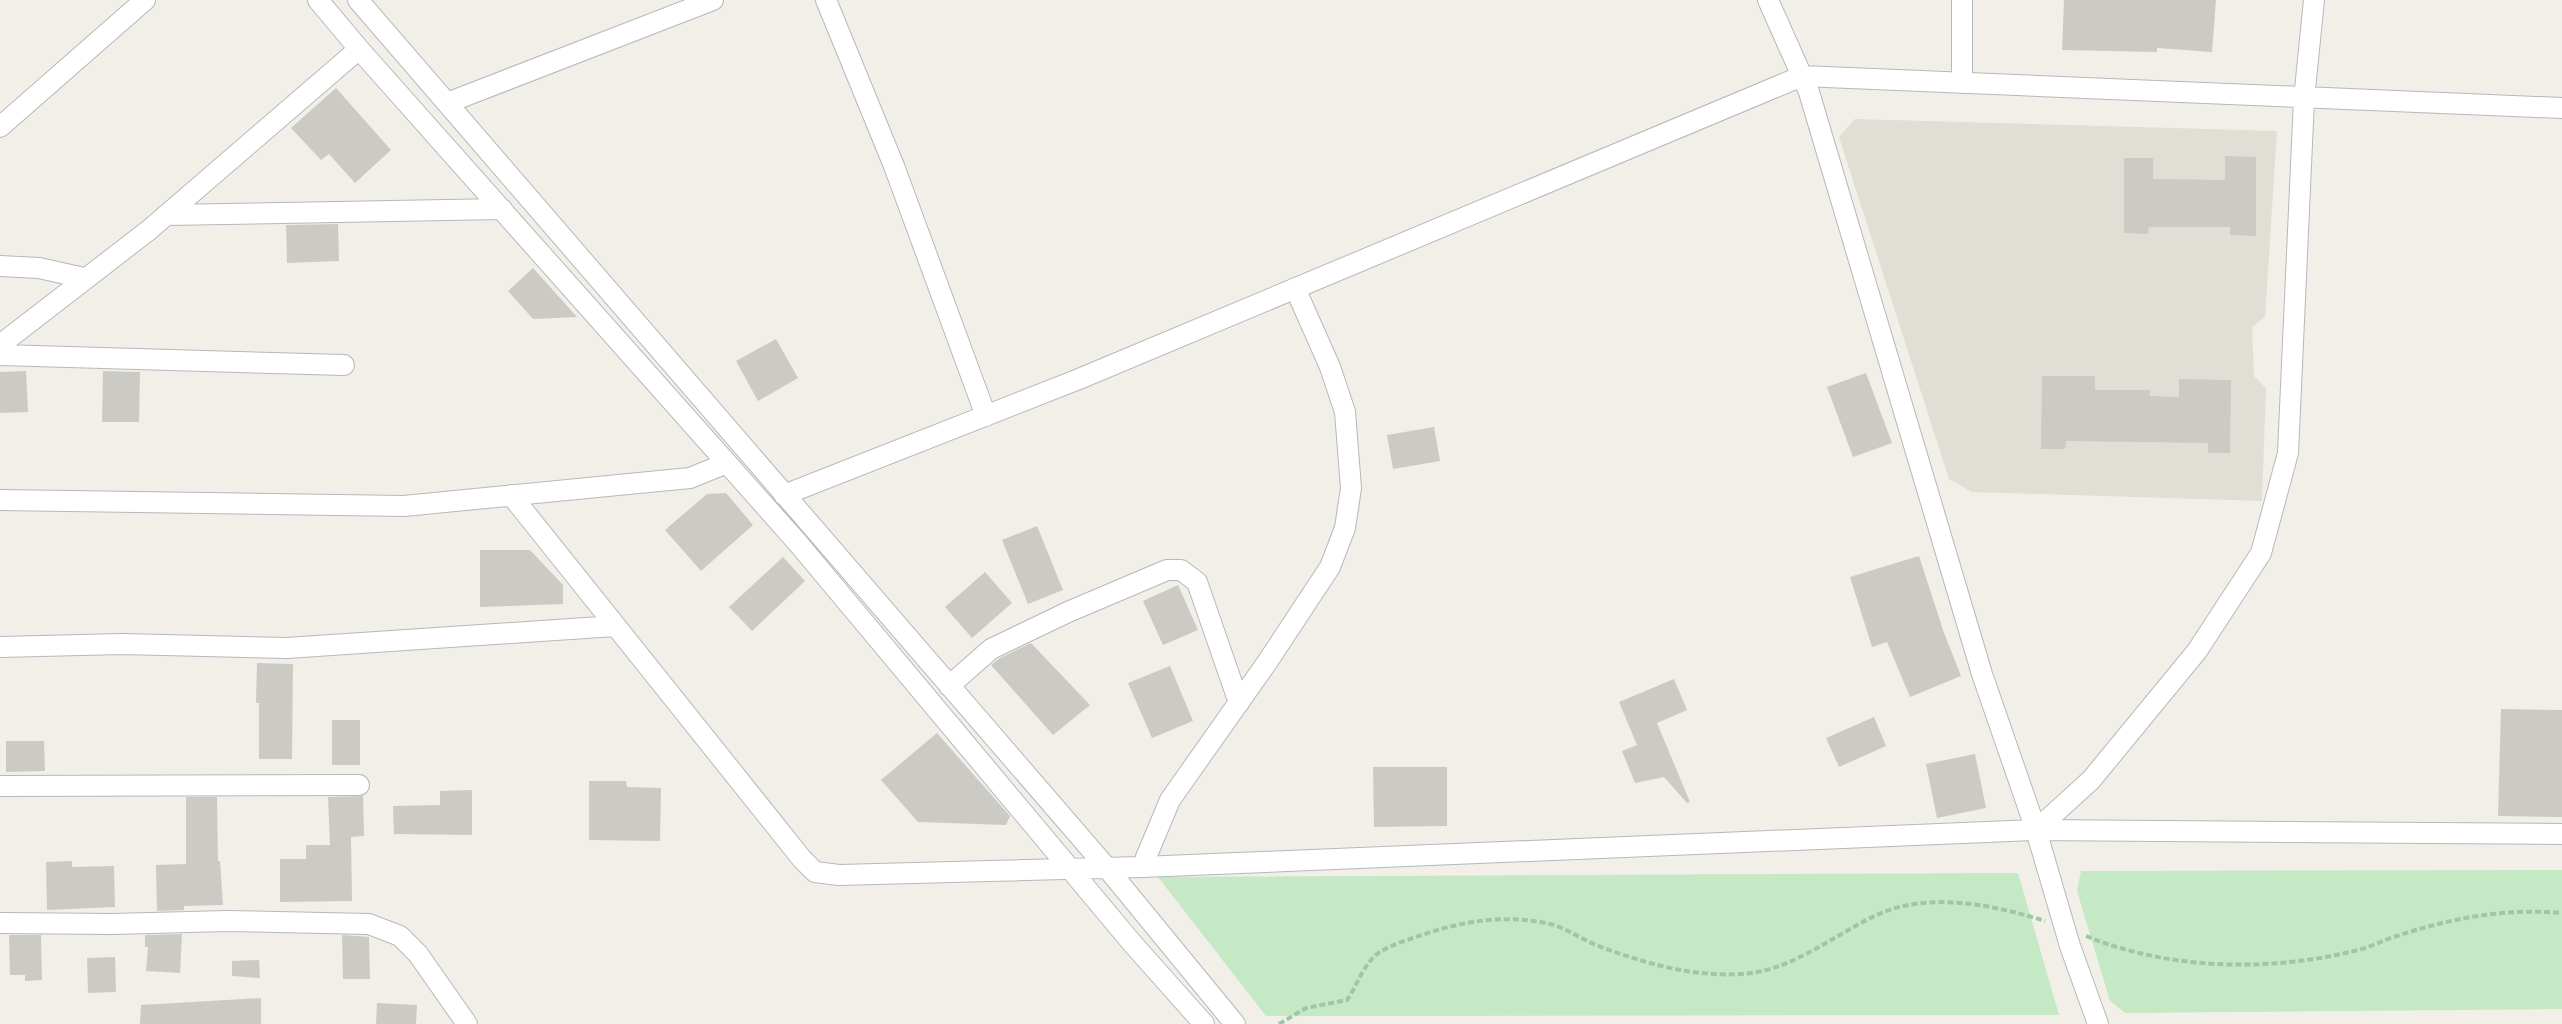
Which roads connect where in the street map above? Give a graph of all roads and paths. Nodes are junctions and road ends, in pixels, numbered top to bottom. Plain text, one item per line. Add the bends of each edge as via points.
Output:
1 (145, 0) edge
2 (318, 0) edge
3 (358, 0) edge
4 (713, 0) edge
5 (826, 0) edge
6 (1768, 0) edge
7 (1962, 0) edge
8 (2314, 0) edge
9 (684, 5) edge
10 (358, 49) junction
11 (1802, 76) junction
12 (1962, 83) junction
13 (2304, 99) junction
14 (447, 103) junction
15 (2562, 108) edge
16 (0, 127) edge
17 (502, 209) junction
18 (166, 215) junction
19 (0, 266) edge
20 (84, 278) junction
21 (1295, 288) junction
22 (0, 345) edge
23 (0, 355) edge
24 (344, 365) dead end
25 (986, 416) junction
26 (727, 463) junction
27 (511, 495) junction
28 (784, 495) junction
29 (0, 500) edge
30 (615, 626) junction
31 (0, 647) edge
32 (949, 686) junction
33 (1239, 703) junction
34 (359, 785) dead end
35 (0, 786) edge
36 (2036, 830) junction
37 (2562, 834) edge
38 (1142, 867) junction
39 (1107, 868) junction
40 (1070, 869) junction
41 (2562, 913) edge
42 (0, 923) edge
43 (2065, 928) junction
44 (467, 1024) edge
45 (1204, 1024) edge
46 (1235, 1024) edge
47 (1279, 1024) edge
48 (2098, 1024) edge

1 - 16 street
2 - 10 street
3 - 14 street
4 - 9 street
5 - 25 street via 894,166
6 - 11 street
7 - 12 street
8 - 13 street
9 - 14 street
10 - 17 street
10 - 18 street
11 - 12 street
11 - 21 street
11 - 36 street via 1982,674
12 - 13 street
13 - 15 street
13 - 36 street via 2288,453 2261,553 2197,651 2091,780
14 - 28 street
17 - 18 street
17 - 26 street
18 - 20 street
19 - 20 street via 39,268
20 - 22 street
21 - 25 street
21 - 33 street via 1345,412 1351,488 1344,528 1330,567
23 - 24 street
25 - 28 street
26 - 27 street via 690,478
26 - 40 street
27 - 29 street via 404,506
27 - 30 street
28 - 32 street
30 - 31 street via 287,648 122,644
30 - 40 street via 815,872 839,875
32 - 33 street via 1001,644 1167,570 1181,570 1197,582
32 - 39 street
33 - 38 street via 1170,800
34 - 35 street
36 - 37 street
36 - 38 street
36 - 43 street
38 - 39 street
39 - 40 street
39 - 46 street
40 - 45 street
41 - 43 path via 2540,911 2457,918 2356,951 2300,962 2255,964 2161,958 2107,945
42 - 44 street via 369,924 400,936 418,954
43 - 47 path via 1976,904 1908,906 1878,914 1780,968 1713,975 1641,962 1552,924 1486,919 1448,926 1379,952 1368,963 1347,1000 1306,1008
43 - 48 street

